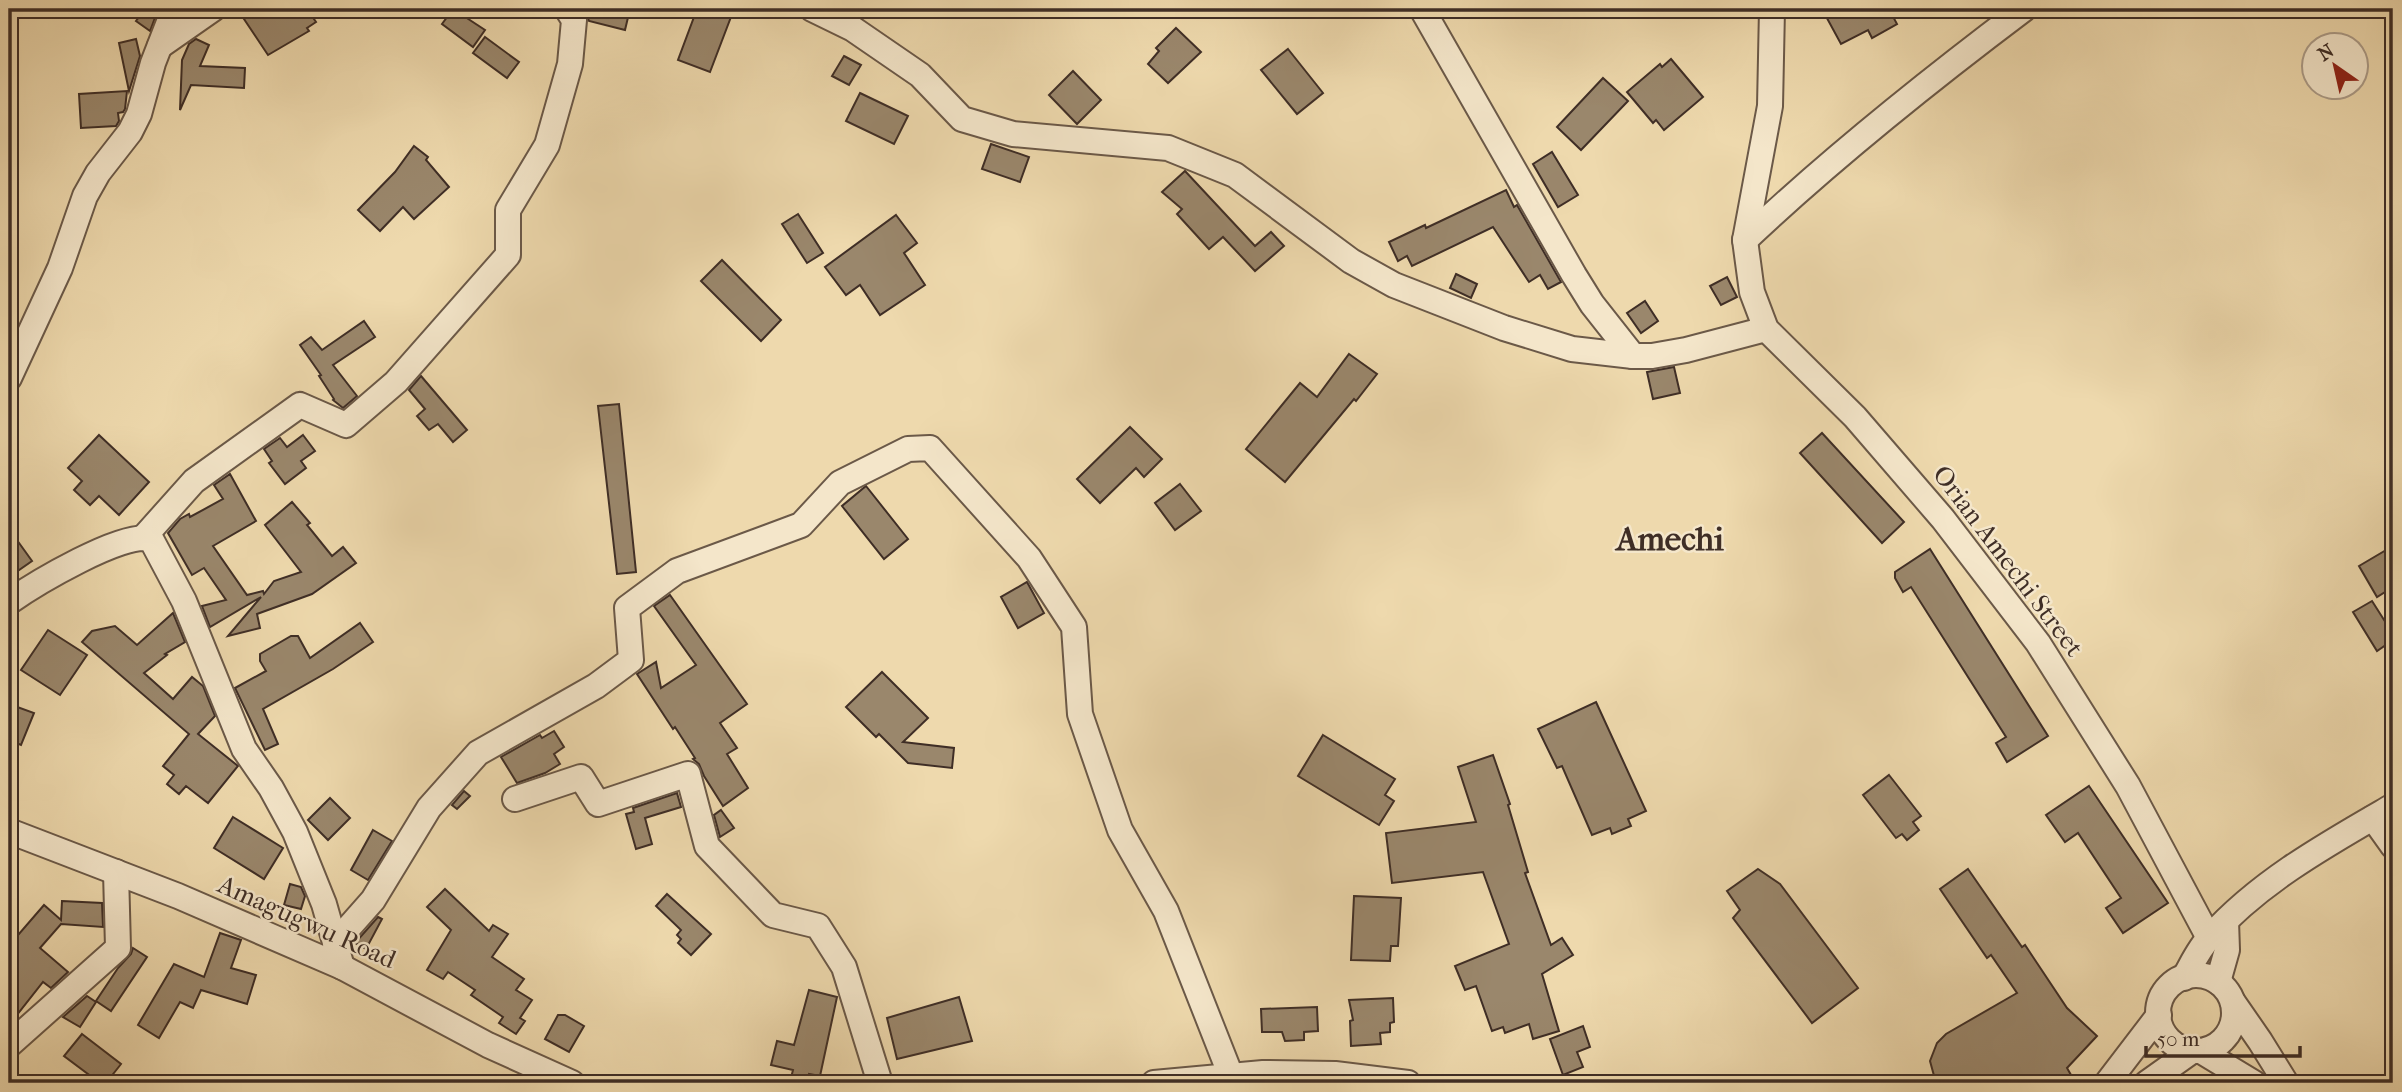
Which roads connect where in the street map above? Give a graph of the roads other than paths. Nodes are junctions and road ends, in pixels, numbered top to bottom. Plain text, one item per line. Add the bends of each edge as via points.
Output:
1 (174, 9) edge
2 (213, 9) edge
3 (568, 9) edge
4 (811, 9) edge
5 (1422, 9) edge
6 (1772, 9) edge
7 (2024, 9) edge
8 (160, 46) junction
9 (1745, 240) junction
10 (1766, 329) junction
11 (1633, 356) junction
12 (9, 378) edge
13 (144, 537) junction
14 (9, 602) edge
15 (515, 799) dead end
16 (2383, 812) edge
17 (9, 831) edge
18 (2393, 846) edge
19 (116, 872) junction
20 (2218, 930) junction
21 (339, 955) junction
22 (2184, 978) junction
23 (2218, 982) junction
24 (2233, 1002) junction
25 (2159, 1015) junction
26 (9, 1045) edge
27 (2196, 1051) junction
28 (1231, 1076) junction
29 (572, 1083) edge
30 (880, 1083) edge
31 (1153, 1083) edge
32 (1408, 1083) edge
33 (2107, 1083) edge
34 (2147, 1083) edge
35 (2254, 1083) edge
36 (2286, 1083) edge

1 - 8 street
2 - 8 street
3 - 13 street via 574,20 570,64 547,145 508,210 508,255 396,382 346,425 300,405 194,481
4 - 11 street via 853,29 920,75 962,119 1013,134 1168,148 1235,175 1351,261 1394,285 1557,346
5 - 11 street via 1574,275
6 - 9 street, Orian Amechi Street via 1770,106
7 - 9 street via 1875,125
8 - 12 street via 131,132 85,196 60,268
9 - 10 street, Orian Amechi Street via 1752,292
10 - 11 street via 1686,351
10 - 20 street, Orian Amechi Street via 1855,417 1943,519 2038,643
13 - 14 street via 56,572
13 - 21 street via 151,539 184,601 244,749 295,832
15 - 30 street via 581,777 598,804 688,775 707,846 773,915 818,926 844,967
16 - 18 street
16 - 20 street via 2270,884
17 - 19 street, Amagugwu Road
19 - 21 street, Amagugwu Road
19 - 26 street via 118,948
20 - 22 street
20 - 23 street via 2227,950
21 - 28 street via 429,808 478,753 596,686 631,660 627,608 677,571 801,525 840,483 908,449 930,448 1029,558 1074,627 1080,714 1120,830 1166,911
21 - 29 street, Amagugwu Road via 488,1045
22 - 23 street via 2208,977
22 - 25 street via 2165,992
23 - 24 street
24 - 27 street via 2228,1034 2216,1045
24 - 36 street
25 - 27 street via 2168,1039
25 - 33 street
27 - 34 street
27 - 35 street
28 - 31 street
28 - 32 street via 1335,1074

